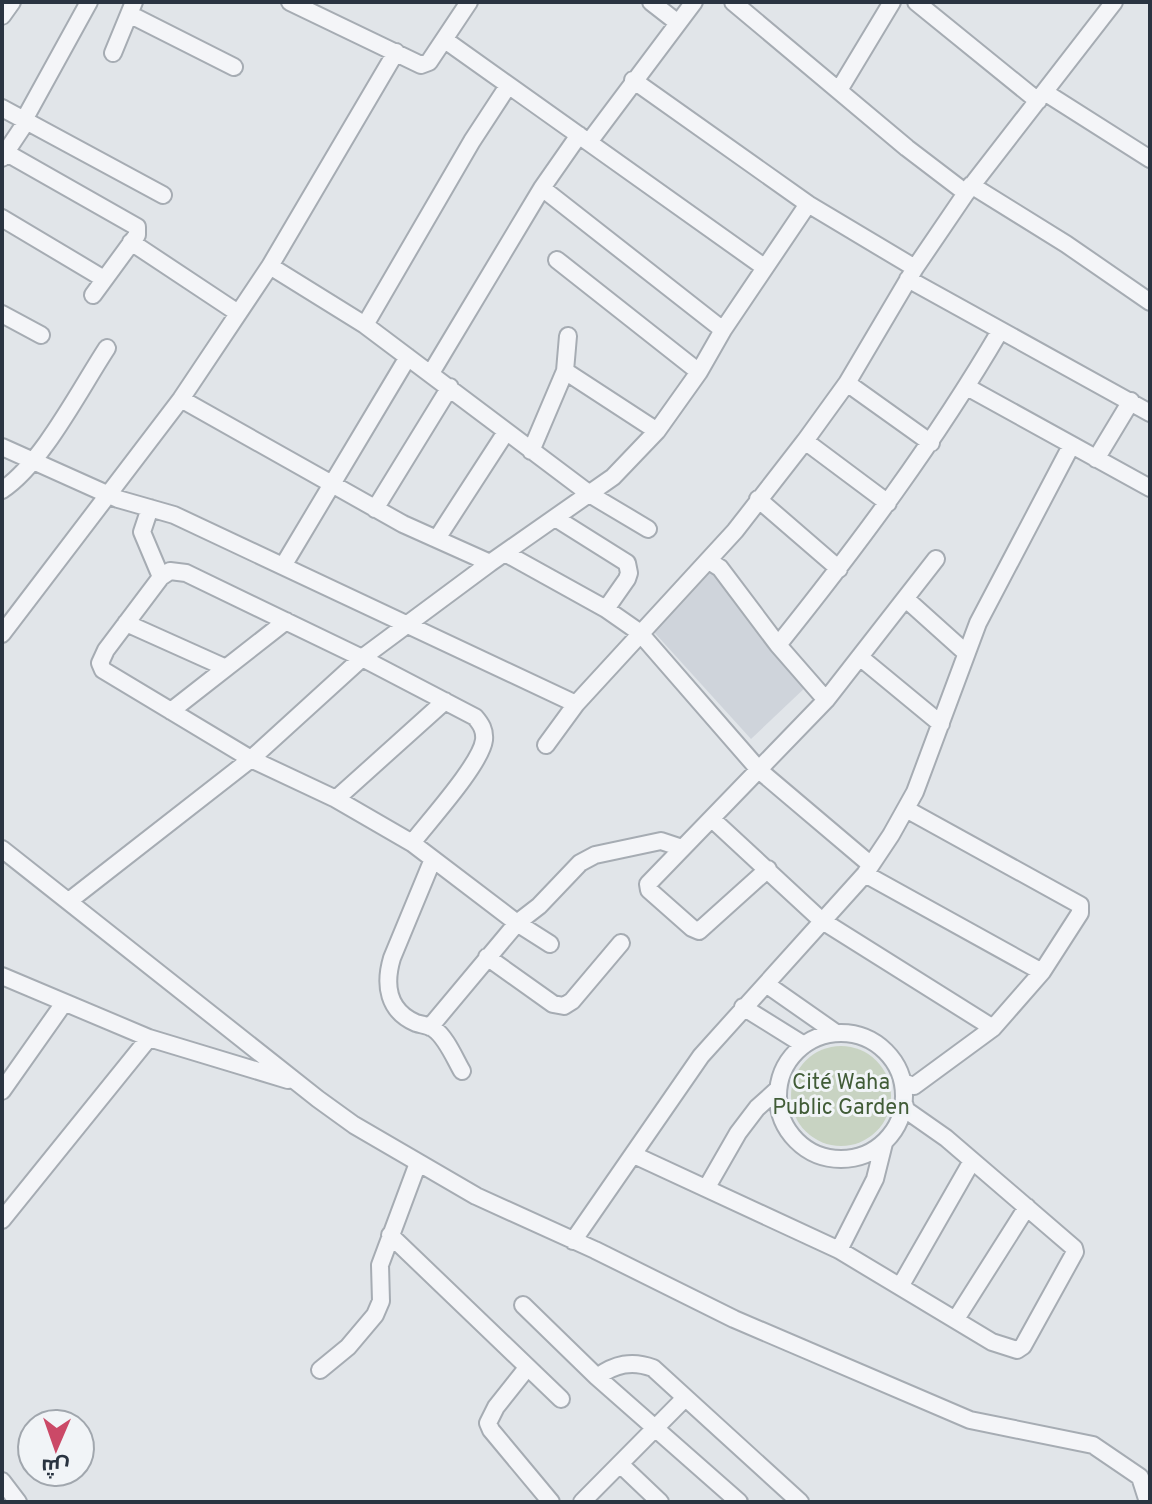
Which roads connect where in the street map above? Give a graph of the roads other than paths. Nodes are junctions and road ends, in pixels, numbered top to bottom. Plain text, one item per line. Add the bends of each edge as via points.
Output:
1 (12, 2) edge
2 (89, 2) edge
3 (290, 2) edge
4 (469, 2) edge
5 (651, 2) edge
6 (694, 2) edge
7 (892, 2) edge
8 (916, 2) edge
9 (1114, 2) edge
10 (744, 5) edge
11 (131, 8) edge
12 (2, 16) edge
13 (678, 23) junction
14 (445, 40) junction
15 (396, 52) junction
16 (113, 53) dead end
17 (234, 67) dead end
18 (633, 80) junction
19 (508, 86) junction
20 (839, 90) junction
21 (1042, 97) junction
22 (2, 108) edge
23 (25, 121) junction
24 (584, 138) junction
25 (4, 155) edge
26 (1150, 159) edge
27 (542, 188) junction
28 (968, 189) junction
29 (163, 195) dead end
30 (808, 204) junction
31 (2, 218) edge
32 (131, 242) junction
33 (557, 260) dead end
34 (270, 266) junction
35 (764, 267) junction
36 (911, 273) junction
37 (104, 279) junction
38 (93, 295) dead end
39 (1150, 302) edge
40 (238, 313) junction
41 (2, 314) edge
42 (365, 325) junction
43 (723, 330) junction
44 (1000, 331) junction
45 (41, 335) dead end
46 (568, 336) dead end
47 (107, 348) dead end
48 (408, 357) junction
49 (565, 371) junction
50 (699, 372) junction
51 (431, 373) junction
52 (847, 383) junction
53 (450, 387) junction
54 (967, 387) junction
55 (181, 399) junction
56 (1131, 401) junction
57 (1150, 413) edge
58 (657, 431) junction
59 (506, 432) junction
60 (805, 441) junction
61 (931, 443) junction
62 (1071, 446) junction
63 (2, 447) edge
64 (531, 451) junction
65 (1096, 459) junction
66 (35, 460) junction
67 (332, 485) junction
68 (1150, 488) edge
69 (2, 490) edge
70 (107, 494) junction
71 (591, 495) junction
72 (758, 499) junction
73 (888, 503) junction
74 (150, 508) junction
75 (375, 509) junction
76 (557, 519) junction
77 (648, 529) dead end
78 (438, 537) junction
79 (505, 553) junction
80 (936, 559) dead end
81 (709, 561) junction
82 (490, 563) junction
83 (283, 566) junction
84 (839, 569) junction
85 (161, 577) junction
86 (906, 599) junction
87 (606, 609) junction
88 (286, 621) junction
89 (126, 623) junction
90 (407, 624) junction
91 (639, 632) junction
92 (2, 634) edge
93 (778, 645) junction
94 (965, 652) junction
95 (362, 658) junction
96 (861, 658) junction
97 (224, 667) junction
98 (826, 700) junction
99 (445, 701) junction
100 (576, 704) junction
101 (171, 711) junction
102 (941, 724) junction
103 (546, 745) dead end
104 (251, 759) junction
105 (760, 771) junction
106 (336, 799) junction
107 (906, 809) junction
108 (712, 819) junction
109 (412, 843) junction
110 (682, 848) junction
111 (2, 849) edge
112 (433, 859) junction
113 (768, 869) junction
114 (868, 869) junction
115 (69, 901) junction
116 (821, 920) junction
117 (517, 923) junction
118 (621, 943) dead end
119 (550, 944) dead end
120 (487, 957) junction
121 (1042, 972) junction
122 (2, 976) edge
123 (766, 984) junction
124 (64, 1003) junction
125 (743, 1007) junction
126 (430, 1027) junction
127 (993, 1028) junction
128 (836, 1033) junction
129 (149, 1038) junction
130 (244, 1043) junction
131 (804, 1045) junction
132 (233, 1064) junction
133 (462, 1071) dead end
134 (903, 1082) junction
135 (297, 1083) junction
136 (778, 1089) junction
137 (2, 1091) edge
138 (904, 1103) junction
139 (884, 1143) junction
140 (634, 1155) junction
141 (972, 1161) junction
142 (418, 1163) junction
143 (707, 1187) junction
144 (1027, 1207) junction
145 (2, 1220) edge
146 (390, 1235) junction
147 (573, 1241) junction
148 (839, 1250) junction
149 (901, 1285) junction
150 (523, 1305) dead end
151 (956, 1319) junction
152 (527, 1368) junction
153 (320, 1370) dead end
154 (597, 1377) junction
155 (685, 1398) junction
156 (561, 1399) dead end
157 (656, 1429) junction
158 (620, 1464) junction
159 (2, 1481) edge
160 (782, 1496) edge
161 (18, 1502) edge
162 (551, 1502) edge
163 (582, 1502) edge
164 (660, 1502) edge
165 (739, 1502) edge
166 (800, 1502) edge
167 (1148, 1502) edge

1 - 12 street
2 - 23 street
3 - 15 street
4 - 14 street
5 - 13 street
6 - 13 street
7 - 20 street
8 - 21 street
9 - 21 street
10 - 20 street
11 - 16 street
11 - 17 street
13 - 18 street
14 - 15 street via 427,64
14 - 19 street
15 - 34 street
18 - 24 street
18 - 30 street
19 - 24 street
19 - 42 street
20 - 28 street via 933,169
21 - 26 street
21 - 28 street
22 - 23 street
23 - 25 street
23 - 29 street
24 - 27 street
24 - 35 street
25 - 32 street via 137,227
27 - 43 street
27 - 51 street
28 - 36 street
28 - 39 street via 1066,244
30 - 35 street
30 - 36 street
31 - 37 street
32 - 37 street
32 - 40 street
33 - 50 street
34 - 40 street
34 - 42 street
35 - 43 street
36 - 44 street
36 - 52 street
37 - 38 street
40 - 55 street
41 - 45 street
42 - 48 street
43 - 50 street
44 - 54 street
44 - 56 street
46 - 49 street
47 - 66 street
48 - 51 street
48 - 67 street
49 - 58 street
49 - 64 street
50 - 58 street
51 - 53 street
52 - 60 street
52 - 61 street
53 - 59 street
53 - 75 street
54 - 61 street
54 - 62 street
55 - 67 street
55 - 70 street
56 - 57 street
56 - 65 street
58 - 71 street
59 - 64 street
59 - 78 street
60 - 72 street
60 - 73 street
61 - 73 street
62 - 65 street
62 - 94 street
63 - 66 street
64 - 71 street
65 - 68 street
66 - 69 street
66 - 70 street
67 - 75 street
67 - 83 street
70 - 74 street
70 - 92 street
71 - 76 street
71 - 77 street
72 - 81 street
72 - 84 street
73 - 84 street
74 - 83 street
74 - 85 street via 142,532
75 - 78 street
76 - 79 street
76 - 87 street via 627,563 629,573
78 - 82 street
79 - 82 street
79 - 87 street
80 - 86 street
81 - 91 street
81 - 93 street via 720,568
82 - 90 street
83 - 90 street
84 - 93 street
85 - 88 street via 170,571 186,573
85 - 89 street
86 - 94 street
86 - 96 street
87 - 91 street
88 - 95 street
88 - 97 street
89 - 97 street
89 - 101 street via 100,667
90 - 95 street
90 - 100 street
91 - 100 street
91 - 105 street
93 - 98 street
94 - 102 street
95 - 99 street
95 - 104 street
96 - 98 street
96 - 102 street
97 - 101 street
98 - 105 street
99 - 106 street
99 - 109 street via 475,717 484,730 483,744
100 - 103 street
101 - 104 street
102 - 107 street
104 - 106 street
104 - 115 street
105 - 108 street
105 - 114 street
106 - 109 street
107 - 114 street
107 - 121 street via 1080,905
108 - 110 street
108 - 113 street
109 - 112 street
110 - 113 street via 648,884 695,930 703,930
110 - 117 street via 661,841 587,858
111 - 115 street
112 - 117 street
112 - 126 street via 387,973 392,1004 399,1013
113 - 116 street
114 - 116 street
114 - 121 street
115 - 130 street
116 - 123 street
116 - 127 street
117 - 119 street
117 - 120 street
118 - 120 street via 564,1006 553,1004
120 - 126 street
121 - 127 street
122 - 124 street
123 - 125 street
123 - 128 street
124 - 129 street
124 - 137 street
125 - 131 street
125 - 140 street via 687,1075
126 - 133 street
127 - 134 street via 914,1086
128 - 131 street
128 - 134 street via 862,1038 885,1051
129 - 132 street
129 - 145 street
130 - 132 street
130 - 135 street
131 - 136 street via 782,1072
132 - 135 street
134 - 138 street
135 - 142 street
136 - 139 street via 779,1111 788,1131 822,1157 844,1160
136 - 143 street via 738,1133
138 - 139 street via 901,1118
138 - 141 street via 906,1110
139 - 148 street via 875,1179
140 - 143 street
140 - 147 street
141 - 144 street
141 - 149 street
142 - 146 street
142 - 147 street
143 - 148 street
144 - 151 street
144 - 151 street via 1075,1252 1023,1346 1002,1347
146 - 152 street
146 - 153 street via 379,1269 381,1301 375,1315
147 - 167 street via 734,1319 970,1420 1093,1445 1140,1477
148 - 149 street
149 - 151 street
150 - 154 street
152 - 156 street
152 - 162 street via 488,1423
154 - 155 street via 624,1363 644,1364
154 - 157 street
155 - 157 street
155 - 160 street
157 - 158 street
157 - 165 street
158 - 163 street
158 - 164 street
159 - 161 street
160 - 166 street

